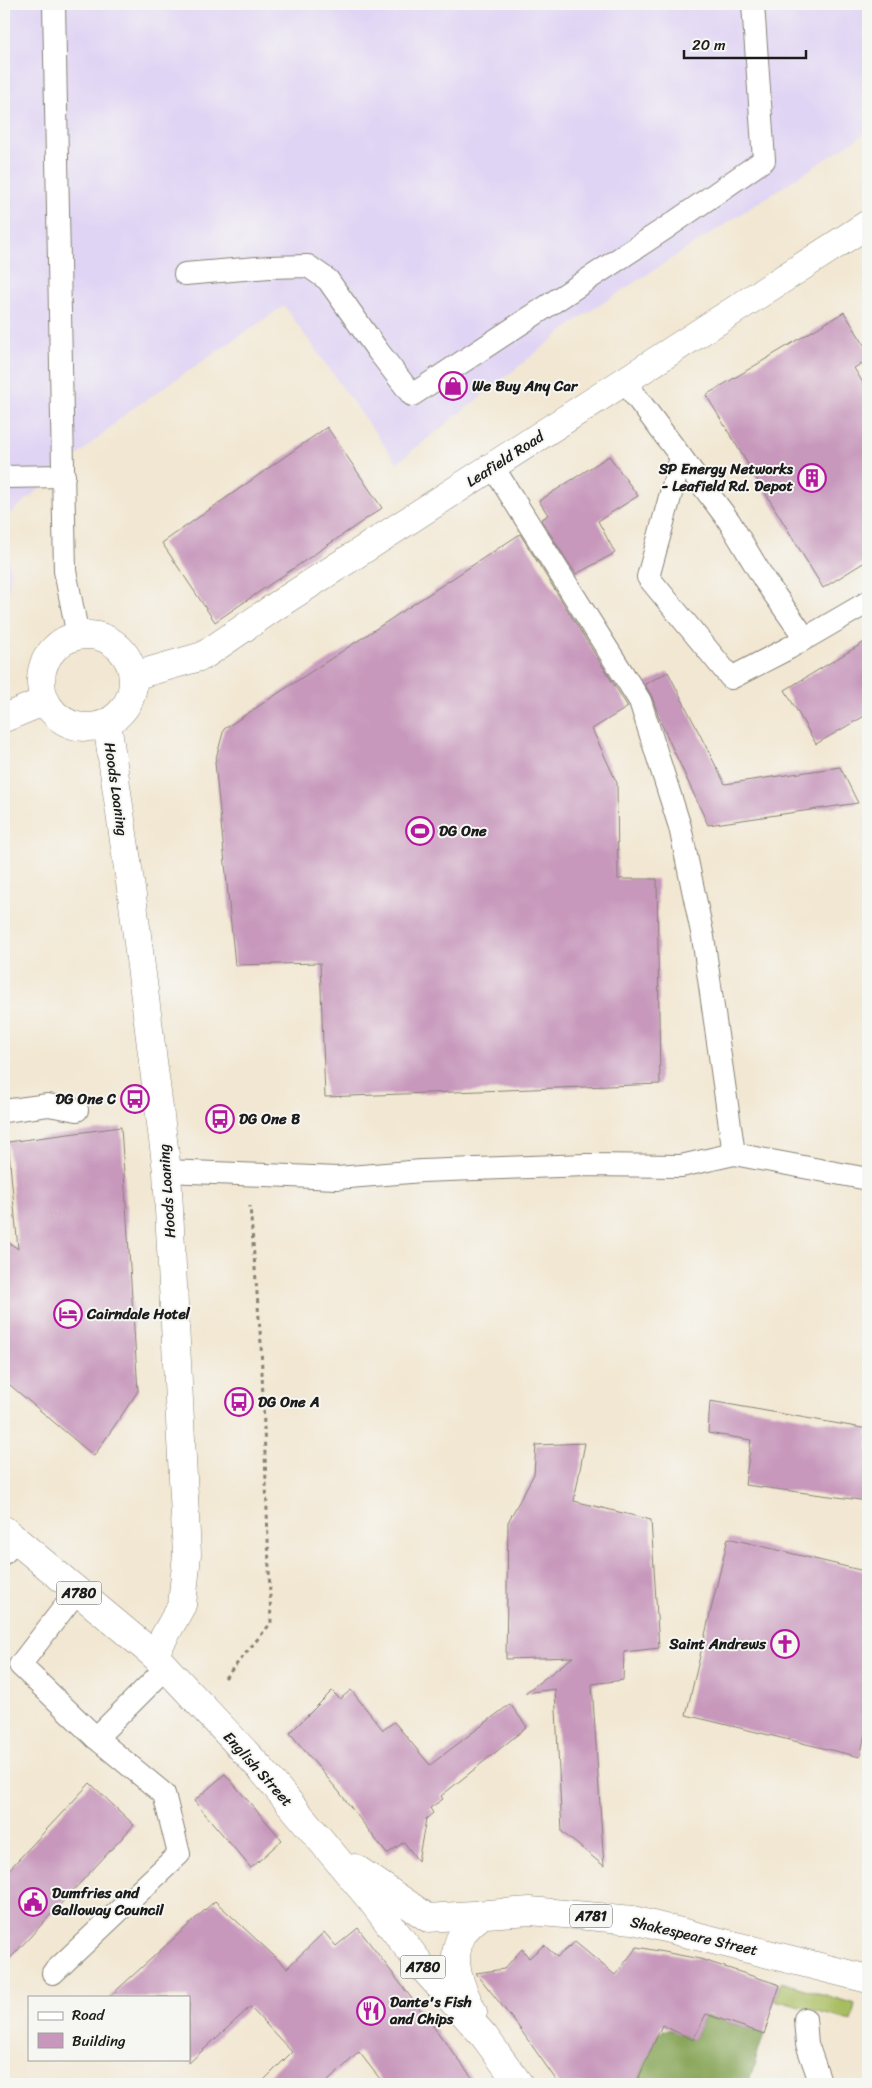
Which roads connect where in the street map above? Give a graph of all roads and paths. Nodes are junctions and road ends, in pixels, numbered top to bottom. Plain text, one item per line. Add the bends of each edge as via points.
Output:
1 (54, 4) edge
2 (753, 4) edge
3 (868, 224) edge
4 (185, 274) dead end
5 (625, 382) junction
6 (681, 457) junction
7 (492, 467) junction
8 (64, 476) junction
9 (4, 477) edge
10 (868, 602) edge
11 (78, 636) junction
12 (805, 638) junction
13 (133, 676) junction
14 (45, 701) junction
15 (4, 718) edge
16 (106, 723) junction
17 (77, 1110) dead end
18 (4, 1111) edge
19 (734, 1154) junction
20 (167, 1171) junction
21 (247, 1173) junction
22 (868, 1179) edge
23 (8, 1541) edge
24 (77, 1591) junction
25 (160, 1662) junction
26 (200, 1706) junction
27 (96, 1738) junction
28 (327, 1849) junction
29 (481, 1915) junction
30 (53, 1973) dead end
31 (868, 1979) edge
32 (806, 2019) dead end
33 (484, 2036) junction
34 (519, 2084) edge
35 (821, 2084) edge

1 - 8 lane
2 - 4 lane via 764,160 412,395 328,280 308,266
3 - 5 street, Leafield Road
5 - 6 lane
5 - 7 street, Leafield Road
6 - 12 lane via 729,521
6 - 12 lane via 648,577 731,678
7 - 13 street, Leafield Road via 202,656
7 - 19 lane via 640,701 680,827 703,938
8 - 9 lane
8 - 11 lane via 65,572
10 - 12 lane
11 - 13 street via 108,640 120,649
11 - 14 street via 53,649 46,660 41,674
13 - 16 street via 127,704
14 - 15 street
14 - 16 street via 53,713 78,727
16 - 20 street, Hoods Loaning
17 - 18 lane via 48,1105
19 - 21 lane via 681,1166 586,1165 422,1171 337,1178
19 - 22 lane
20 - 21 lane
20 - 25 street, Hoods Loaning via 187,1554 182,1605
21 - 26 path via 262,1343 271,1624
23 - 24 street, English Street / A780
24 - 25 street, English Street / A780
24 - 27 lane via 20,1665
25 - 26 street, English Street / A780
25 - 27 lane
26 - 28 street, English Street / A780 via 261,1769
27 - 30 lane via 164,1794 179,1854
28 - 29 street, Shakespeare Street / A781 via 428,1918
28 - 33 street, English Street / A780 via 424,1969
29 - 31 street, Shakespeare Street / A781 via 530,1911 633,1920
29 - 33 street, English Street / A780 via 462,1934 455,1958 459,1984
32 - 35 lane via 807,2044
33 - 34 street, English Street / A780

